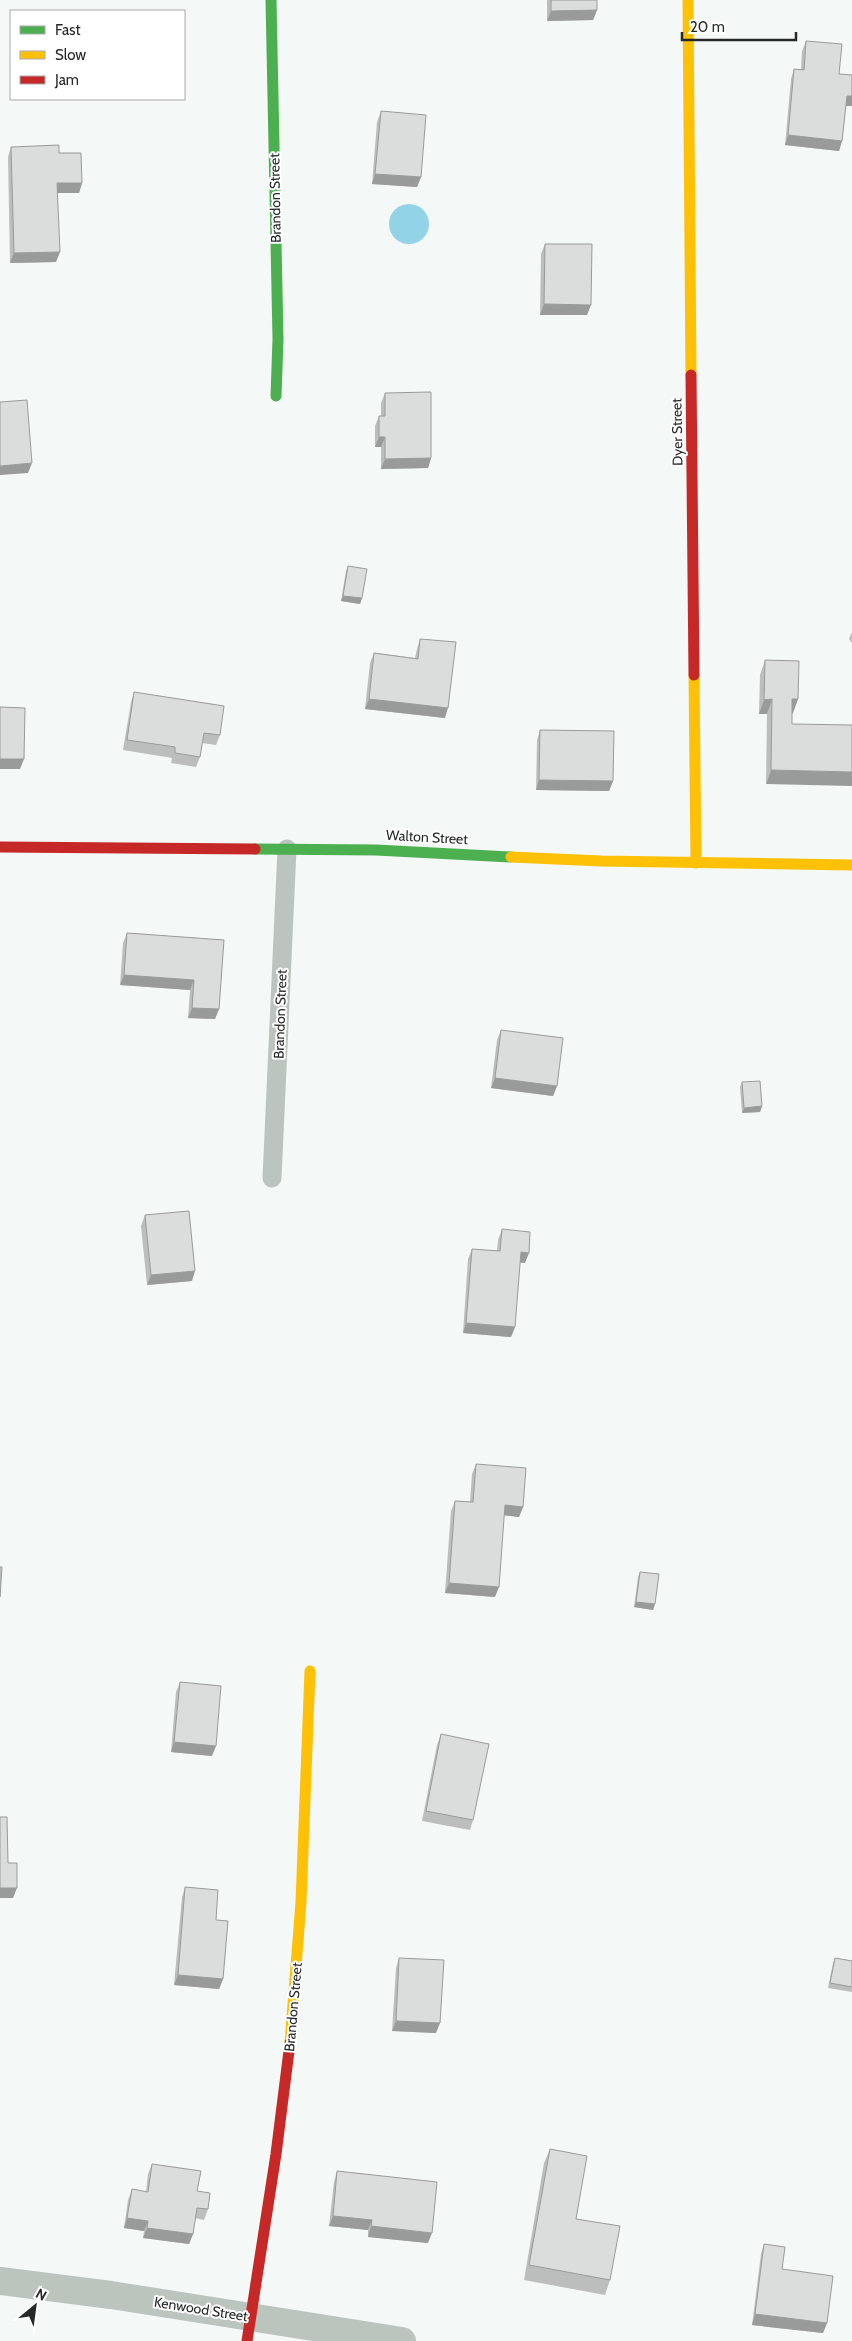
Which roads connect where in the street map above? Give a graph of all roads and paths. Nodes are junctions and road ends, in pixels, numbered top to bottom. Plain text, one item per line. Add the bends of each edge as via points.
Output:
1 (271, 0) edge
2 (688, 0) edge
3 (276, 396) dead end
4 (0, 846) edge
5 (287, 849) junction
6 (696, 864) junction
7 (852, 865) edge
8 (272, 1178) dead end
9 (310, 1671) dead end
10 (0, 2281) edge
11 (249, 2328) edge
12 (402, 2341) edge

1 - 3 street, Brandon Street via 278,339
2 - 6 street, Dyer Street
4 - 5 street, Walton Street
5 - 6 street, Walton Street
5 - 8 lane, Brandon Street
6 - 7 street, Walton Street
9 - 11 street, Brandon Street via 297,1965 278,2147
10 - 11 street, Kenwood Street
11 - 12 street, Kenwood Street

